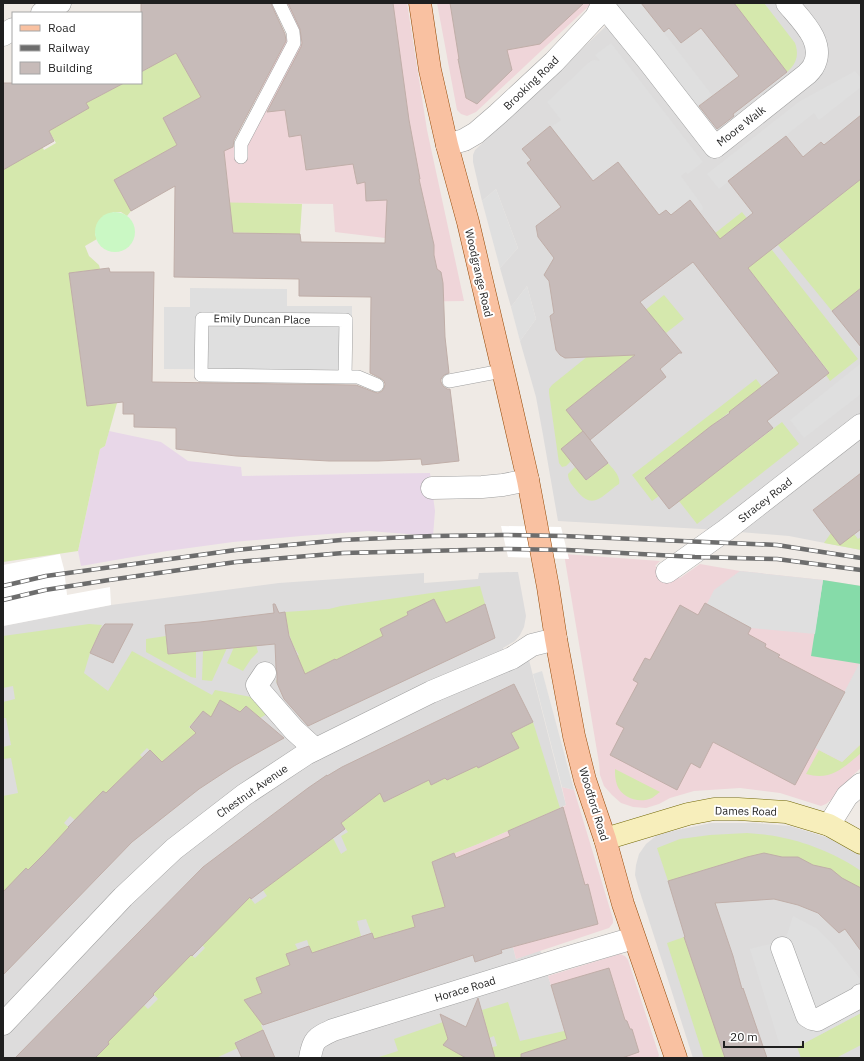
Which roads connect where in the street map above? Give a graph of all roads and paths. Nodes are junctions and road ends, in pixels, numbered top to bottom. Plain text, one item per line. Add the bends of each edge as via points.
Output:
1 (60, 3) edge
2 (279, 3) edge
3 (420, 3) edge
4 (787, 3) edge
5 (602, 4) edge
6 (44, 12) edge
7 (12, 30) edge
8 (3, 35) edge
9 (447, 145) junction
10 (241, 157) dead end
11 (502, 370) junction
12 (345, 376) junction
13 (449, 381) dead end
14 (377, 385) dead end
15 (861, 425) edge
16 (528, 480) junction
17 (432, 488) dead end
18 (540, 542) joint
19 (667, 572) dead end
20 (556, 639) junction
21 (254, 679) dead end
22 (315, 749) junction
23 (861, 784) edge
24 (829, 825) junction
25 (605, 839) junction
26 (861, 842) edge
27 (634, 938) junction
28 (782, 948) dead end
29 (861, 995) edge
30 (3, 1024) edge
31 (310, 1058) edge
32 (676, 1058) edge

1 - 6 street
2 - 10 lane via 293,32 294,43 242,144
3 - 9 main road, Woodgrange Road via 430,70
4 - 5 street, Moore Walk via 816,42 817,58 813,67 715,147
5 - 9 street, Brooking Road via 596,16 554,62 498,114 476,133
7 - 8 street
9 - 11 main road, Woodgrange Road via 468,222
11 - 13 lane
11 - 16 main road, Woodgrange Road
12 - 12 lane, Emily Duncan Place via 201,375 202,318 346,320
12 - 14 lane, Emily Duncan Place via 358,377
15 - 19 street, Stracey Road via 726,530
16 - 17 street via 482,487
16 - 18 main road, Woodgrange Road
18 - 20 main road, Woodford Road
20 - 22 street, Chestnut Avenue via 532,645 512,658 431,692
20 - 25 main road, Woodford Road via 574,736 585,780
21 - 22 street via 260,691 294,730
22 - 30 street, Chestnut Avenue via 244,795 174,849 123,897
23 - 24 street via 848,796
24 - 25 main road, Dames Road via 786,812 714,809 688,814
24 - 26 main road, Dames Road
25 - 27 main road, Woodford Road
27 - 31 street, Horace Road via 333,1030 319,1036 312,1045
27 - 32 main road, Woodford Road
28 - 29 street via 807,1016 812,1019 817,1020

